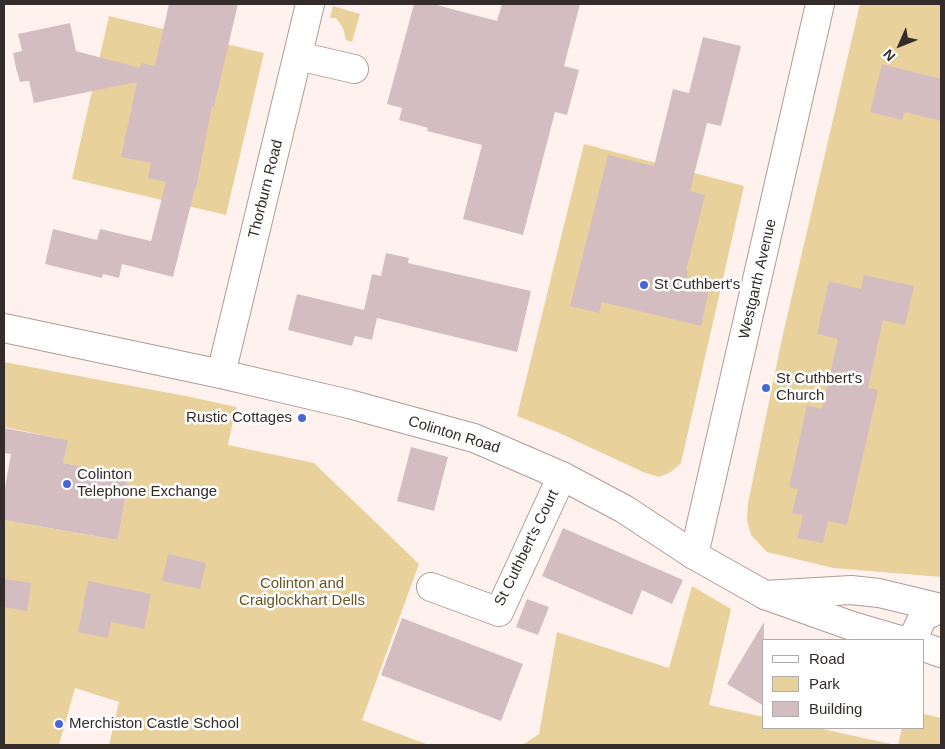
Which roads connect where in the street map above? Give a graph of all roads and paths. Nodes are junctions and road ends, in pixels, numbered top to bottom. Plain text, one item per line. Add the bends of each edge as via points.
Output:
1 (310, 4) edge
2 (820, 4) edge
3 (298, 56) junction
4 (354, 69) dead end
5 (4, 328) edge
6 (221, 374) junction
7 (562, 476) junction
8 (694, 555) junction
9 (431, 587) dead end
10 (765, 595) junction
11 (941, 608) edge
12 (897, 639) edge
13 (912, 639) edge
14 (925, 647) edge
15 (941, 653) edge

1 - 3 street, Thorburn Road
2 - 8 street, Westgarth Avenue
3 - 4 street
3 - 6 street, Thorburn Road
5 - 6 street, Colinton Road
6 - 7 street, Colinton Road via 474,438
7 - 8 street, Colinton Road via 624,509
7 - 9 street, St Cuthbert's Court via 499,612
8 - 10 street, Colinton Road
10 - 11 street via 851,590 879,593
10 - 12 street, Colinton Road
11 - 13 street via 923,617
14 - 15 street

